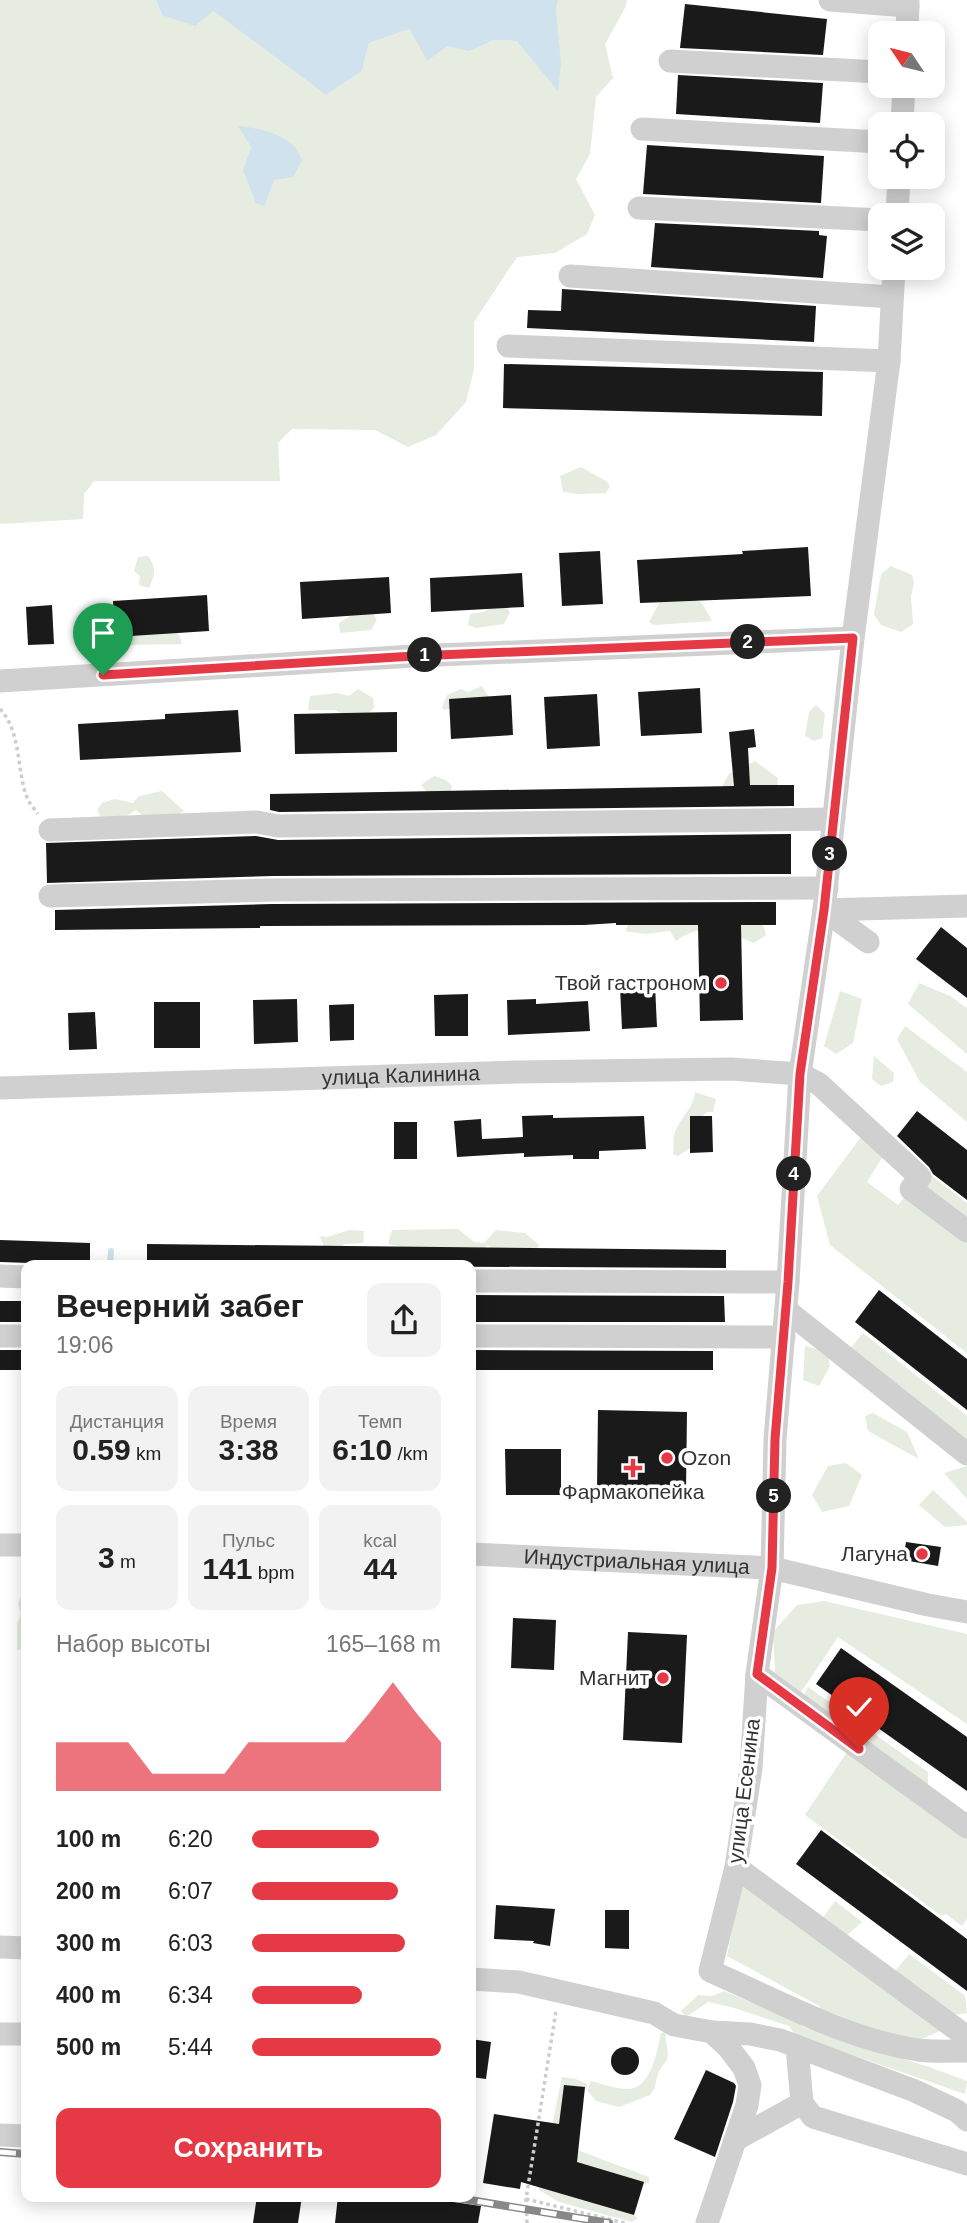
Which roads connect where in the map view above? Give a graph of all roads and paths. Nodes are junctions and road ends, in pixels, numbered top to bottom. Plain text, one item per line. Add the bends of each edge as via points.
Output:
1 (830, 0) edge
2 (908, 3) edge
3 (907, 21) edge
4 (670, 61) dead end
5 (868, 71) edge
6 (642, 129) dead end
7 (868, 141) edge
8 (639, 208) dead end
9 (868, 219) edge
10 (570, 276) dead end
11 (893, 280) edge
12 (892, 297) junction
13 (508, 346) dead end
14 (889, 361) junction
15 (853, 638) junction
16 (0, 681) edge
17 (0, 709) edge
18 (834, 819) junction
19 (50, 830) joint
20 (50, 896) dead end
21 (825, 899) junction
22 (963, 909) edge
23 (868, 942) dead end
24 (800, 1074) junction
25 (0, 1088) edge
26 (967, 1231) edge
27 (0, 1276) edge
28 (21, 1277) edge
29 (476, 1281) edge
30 (788, 1282) junction
31 (786, 1310) junction
32 (0, 1336) edge
33 (21, 1336) edge
34 (476, 1336) edge
35 (783, 1336) junction
36 (967, 1454) edge
37 (0, 1545) edge
38 (21, 1545) edge
39 (476, 1554) edge
40 (772, 1568) junction
41 (959, 1606) edge
42 (757, 1674) junction
43 (967, 1828) edge
44 (736, 1867) junction
45 (0, 1947) edge
46 (21, 1948) edge
47 (476, 1979) edge
48 (559, 1991) junction
49 (712, 2032) junction
50 (0, 2034) edge
51 (21, 2034) edge
52 (967, 2037) edge
53 (797, 2046) junction
54 (967, 2051) edge
55 (802, 2103) junction
56 (967, 2120) edge
57 (0, 2136) edge
58 (21, 2136) edge
59 (735, 2140) junction
60 (967, 2164) edge
61 (526, 2199) junction
62 (527, 2223) edge
63 (625, 2223) edge
64 (707, 2223) edge

1 - 2 street
2 - 3 street
4 - 5 street
6 - 7 street
8 - 9 street
10 - 12 street
11 - 12 street, улица Есенина
12 - 14 street, улица Есенина
13 - 14 street
14 - 15 street, улица Есенина
15 - 16 street via 414,656
15 - 18 street, улица Есенина
17 - 19 path via 11,729 29,801
18 - 19 street via 278,826 257,822
18 - 21 street, улица Есенина
20 - 21 street via 272,890
21 - 22 street
21 - 23 street
21 - 24 street, улица Есенина
24 - 25 street, улица Калинина via 732,1060 504,1073
24 - 26 street via 819,1084 920,1177 911,1189
24 - 30 street, улица Есенина
27 - 28 street
29 - 30 street
30 - 31 street, улица Есенина
31 - 35 street, улица Есенина
31 - 36 street
32 - 33 street
34 - 35 street
35 - 40 street, улица Есенина
37 - 38 street
39 - 40 street, Индустриальная улица
40 - 41 street, Индустриальная улица
40 - 42 street, улица Есенина
42 - 43 street
42 - 44 street, улица Есенина via 755,1768
44 - 52 street
44 - 54 street, улица Есенина via 710,1971 876,2041 920,2050
45 - 46 street
47 - 48 street
48 - 49 street
48 - 61 path
49 - 53 street via 750,2034
49 - 59 street via 744,2068 750,2085
50 - 51 street
53 - 55 street
53 - 56 street via 915,2091
55 - 59 street
55 - 60 street via 813,2117
57 - 58 street
59 - 64 street
61 - 62 path
61 - 63 path

